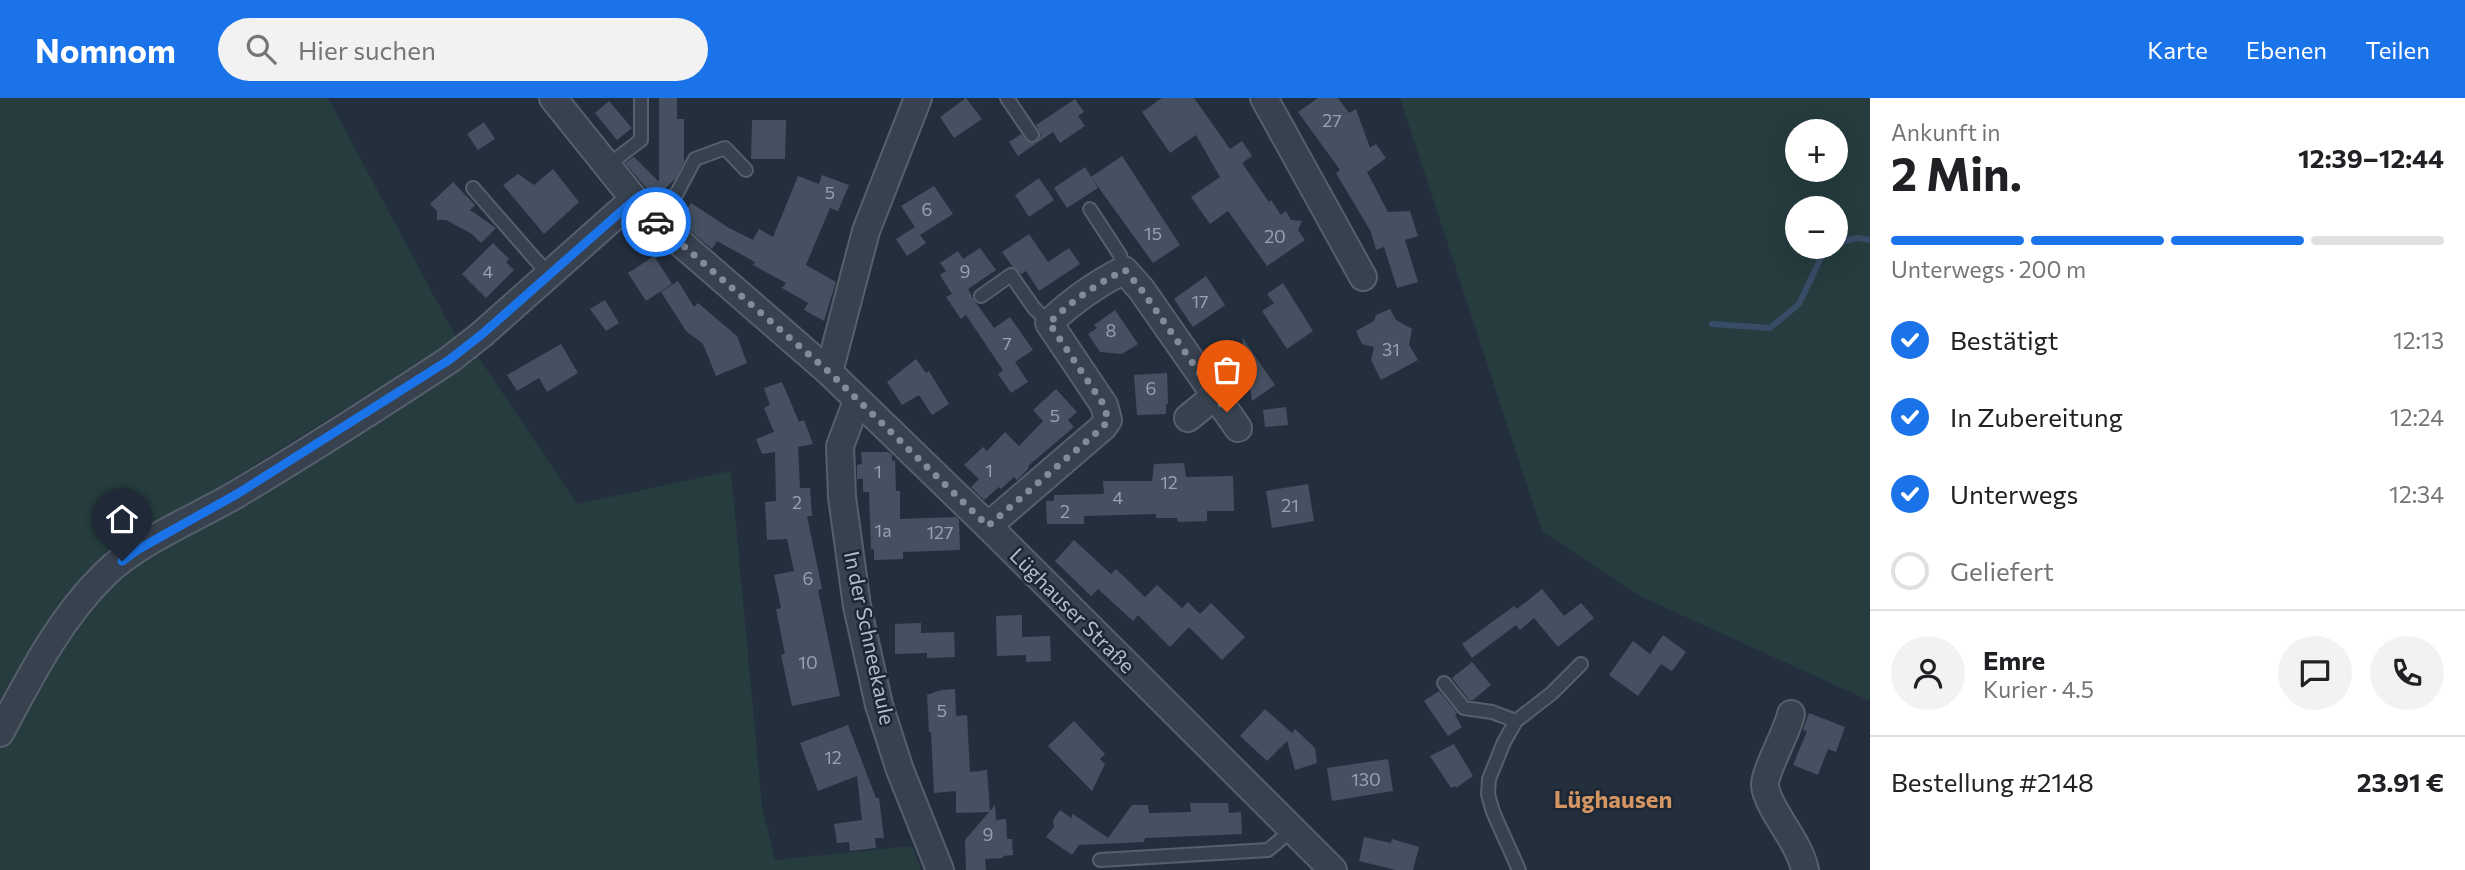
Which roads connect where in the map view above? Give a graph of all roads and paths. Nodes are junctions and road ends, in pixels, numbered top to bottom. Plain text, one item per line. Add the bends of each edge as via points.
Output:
1 (553, 98) edge
2 (641, 98) edge
3 (918, 98) edge
4 (1007, 98) edge
5 (1265, 98) edge
6 (1032, 135) dead end
7 (607, 166) junction
8 (746, 170) dead end
9 (473, 188) dead end
10 (634, 200) junction
11 (1090, 209) dead end
12 (660, 225) junction
13 (1125, 270) junction
14 (549, 275) junction
15 (1363, 276) dead end
16 (981, 296) dead end
17 (1049, 323) junction
18 (829, 372) junction
19 (1215, 396) junction
20 (857, 401) junction
21 (1188, 418) dead end
22 (1238, 428) dead end
23 (988, 526) junction
24 (1581, 664) dead end
25 (1444, 683) dead end
26 (1791, 714) dead end
27 (1516, 721) junction
28 (0, 733) edge
29 (1292, 830) junction
30 (1100, 860) dead end
31 (940, 870) edge
32 (1333, 870) edge
33 (1519, 870) edge
34 (1805, 870) edge

1 - 7 street, Lüghauser Straße
2 - 7 lane via 640,140
3 - 18 street via 866,231
4 - 6 lane
5 - 15 street
7 - 10 street, Lüghauser Straße
8 - 12 lane via 725,148 695,159
9 - 14 lane
10 - 12 street, Lüghauser Straße
10 - 14 street
11 - 13 lane
12 - 18 street, Lüghauser Straße
13 - 17 street via 1068,304
13 - 19 street
14 - 28 street via 449,360 107,572 78,603
16 - 17 lane via 1011,275
17 - 23 street via 1104,405 1108,420
18 - 20 street, Lüghauser Straße
19 - 21 street
19 - 22 street
20 - 23 street, Lüghauser Straße
20 - 31 street, In der Schneekaule via 840,446 842,497 858,606 879,705
23 - 29 street, Lüghauser Straße
24 - 27 lane
25 - 27 lane via 1464,708
26 - 34 street via 1765,785
27 - 33 lane via 1494,764 1488,794
29 - 30 lane via 1268,850
29 - 32 street, Lüghauser Straße

